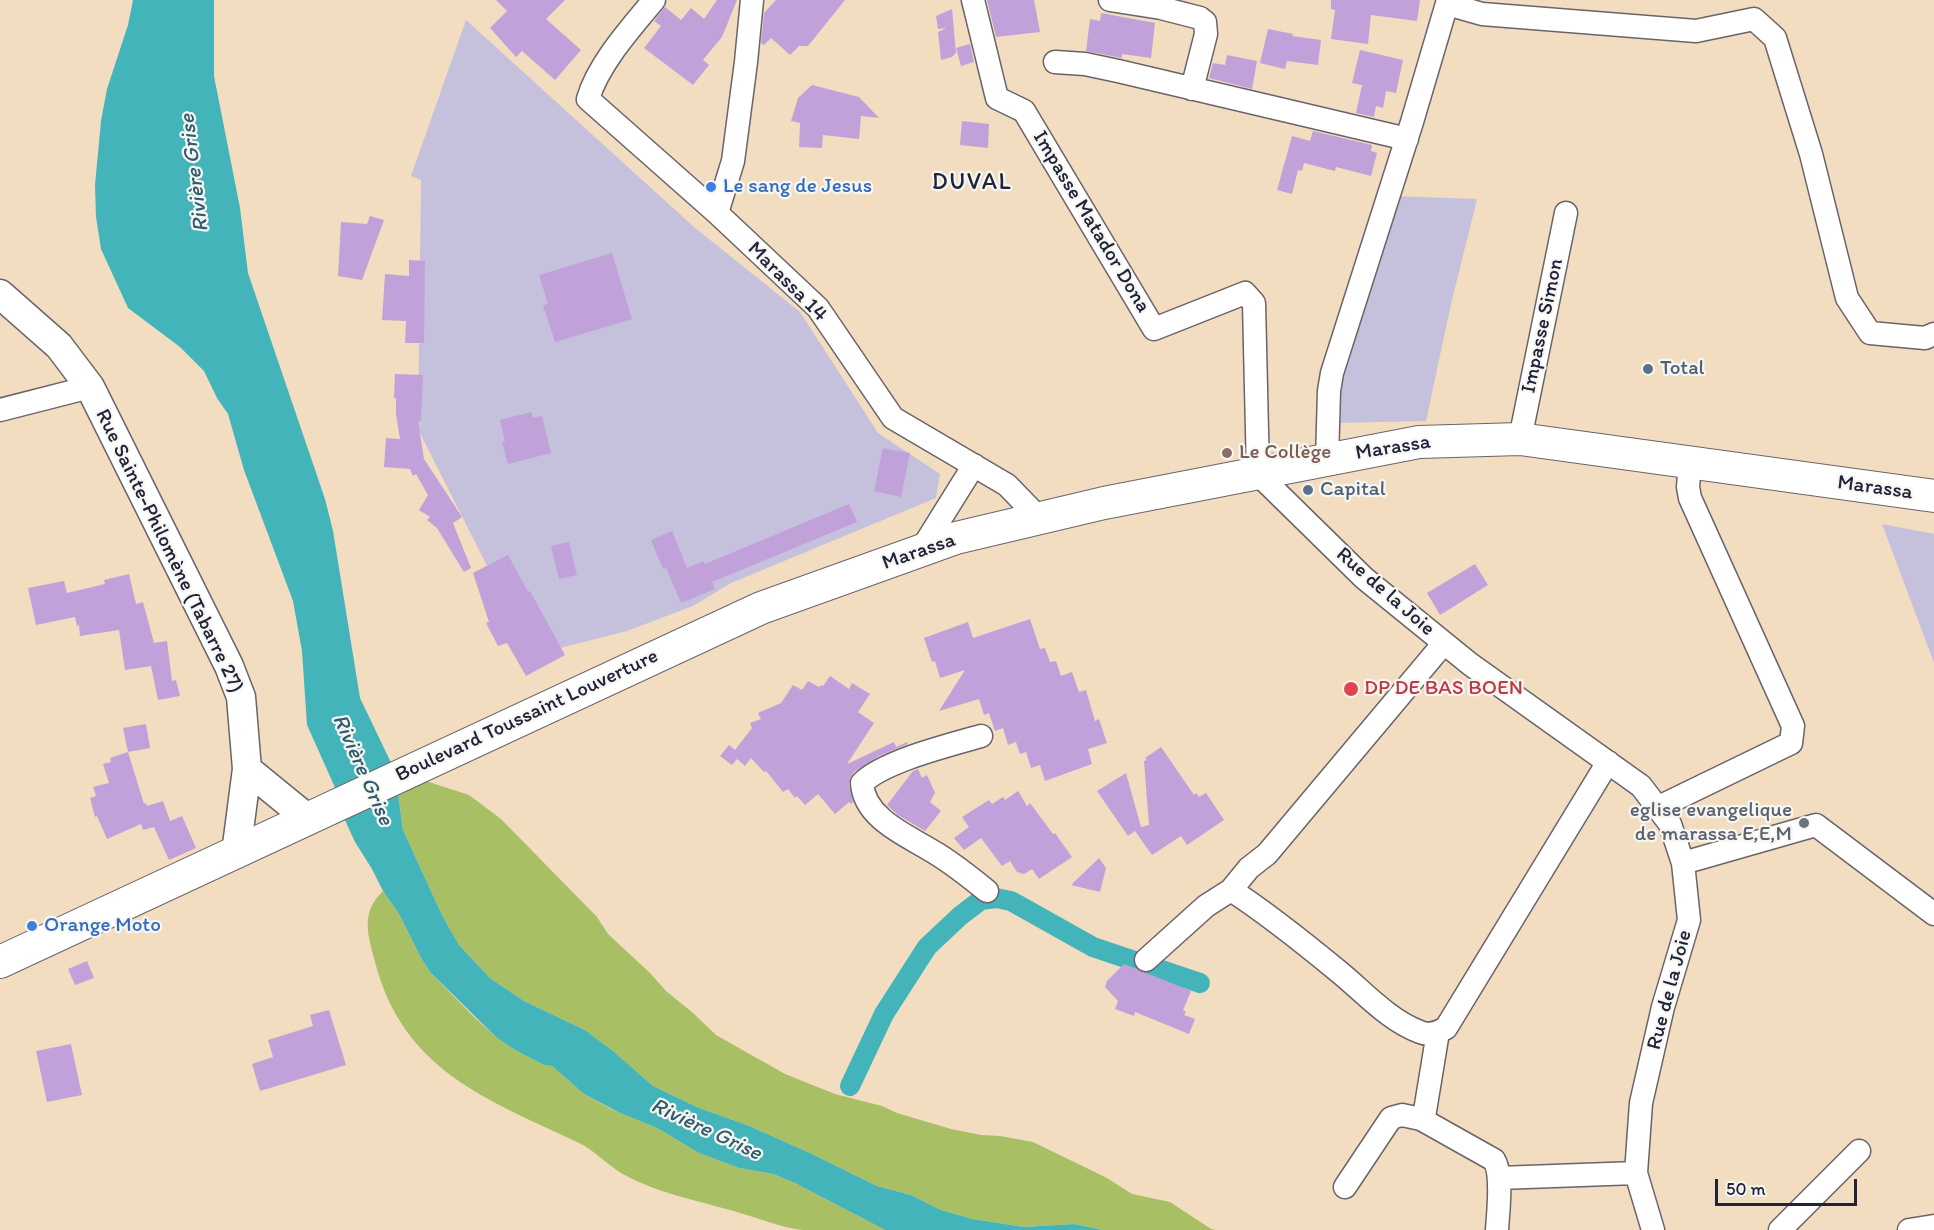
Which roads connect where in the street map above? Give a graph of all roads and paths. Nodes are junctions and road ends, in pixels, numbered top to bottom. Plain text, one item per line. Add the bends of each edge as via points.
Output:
1 (654, 0) edge
2 (752, 0) edge
3 (973, 0) edge
4 (1110, 0) edge
5 (1448, 2) edge
6 (1055, 62) dead end
7 (1192, 89) junction
8 (1407, 139) junction
9 (717, 213) junction
10 (1566, 213) dead end
11 (0, 294) edge
12 (1934, 334) edge
13 (90, 387) junction
14 (0, 410) edge
15 (1520, 439) junction
16 (1327, 460) junction
17 (1690, 462) junction
18 (974, 465) junction
19 (1258, 474) junction
20 (1934, 496) edge
21 (1039, 518) junction
22 (921, 550) junction
23 (761, 608) joint
24 (1444, 643) junction
25 (981, 736) dead end
26 (1608, 762) junction
27 (247, 770) junction
28 (1657, 808) junction
29 (311, 816) junction
30 (236, 853) junction
31 (1683, 863) junction
32 (1231, 890) junction
33 (987, 891) dead end
34 (1934, 914) edge
35 (1146, 960) dead end
36 (0, 962) edge
37 (1438, 1032) junction
38 (1421, 1119) junction
39 (1859, 1151) dead end
40 (1636, 1173) junction
41 (1498, 1178) junction
42 (1346, 1187) dead end
43 (1934, 1226) edge
44 (1497, 1230) edge
45 (1653, 1230) edge
46 (1780, 1230) edge
47 (1909, 1230) edge

1 - 9 street, Marassa 14 via 593,82 588,99
2 - 9 street via 733,161
3 - 19 street, Impasse Matador Dona via 997,98 1024,111 1154,329 1245,293 1254,303
4 - 7 street via 1161,8 1205,22 1206,34
5 - 8 street
5 - 12 street via 1482,14 1696,31 1754,19 1775,38 1811,154 1847,298 1870,333 1924,338
6 - 7 street via 1085,64
7 - 8 street
8 - 16 street via 1332,373
9 - 18 street, Marassa 14 via 818,308 893,418
10 - 15 street, Impasse Simon
11 - 13 street, Rue Sainte-Philomène (Tabarre 27) via 59,346
13 - 14 street
13 - 27 street, Rue Sainte-Philomène (Tabarre 27) via 229,666 241,697
15 - 16 main road, Marassa via 1419,442
15 - 17 main road, Marassa
16 - 19 main road, Marassa
17 - 20 main road, Marassa
17 - 28 street via 1690,498 1793,726 1793,737 1791,743
18 - 21 street, Marassa 14 via 1007,484
18 - 22 street
19 - 21 main road, Marassa
19 - 24 street, Rue de la Joie via 1364,578
21 - 22 main road, Marassa
22 - 23 main road, Marassa
23 - 29 main road, Boulevard Toussaint Louverture
24 - 26 street, Rue de la Joie
24 - 32 street via 1267,854
25 - 33 street via 882,770 862,783 868,802 887,824 957,867
26 - 28 street, Rue de la Joie via 1641,786
26 - 37 street via 1446,1028
27 - 29 street
27 - 30 street, Rue Sainte-Philomène (Tabarre 27)
28 - 31 street, Rue de la Joie via 1670,824
29 - 30 main road, Boulevard Toussaint Louverture
30 - 36 main road, Boulevard Toussaint Louverture
31 - 34 street via 1816,825
31 - 40 street, Rue de la Joie via 1689,920 1663,1007 1641,1103
32 - 35 street via 1206,906
32 - 37 street via 1340,972 1382,1010 1419,1032
37 - 38 street
38 - 41 street via 1494,1160
38 - 42 street via 1402,1115 1391,1118
39 - 46 street
40 - 41 street
40 - 45 street, Rue de la Joie
41 - 44 street
43 - 47 street

